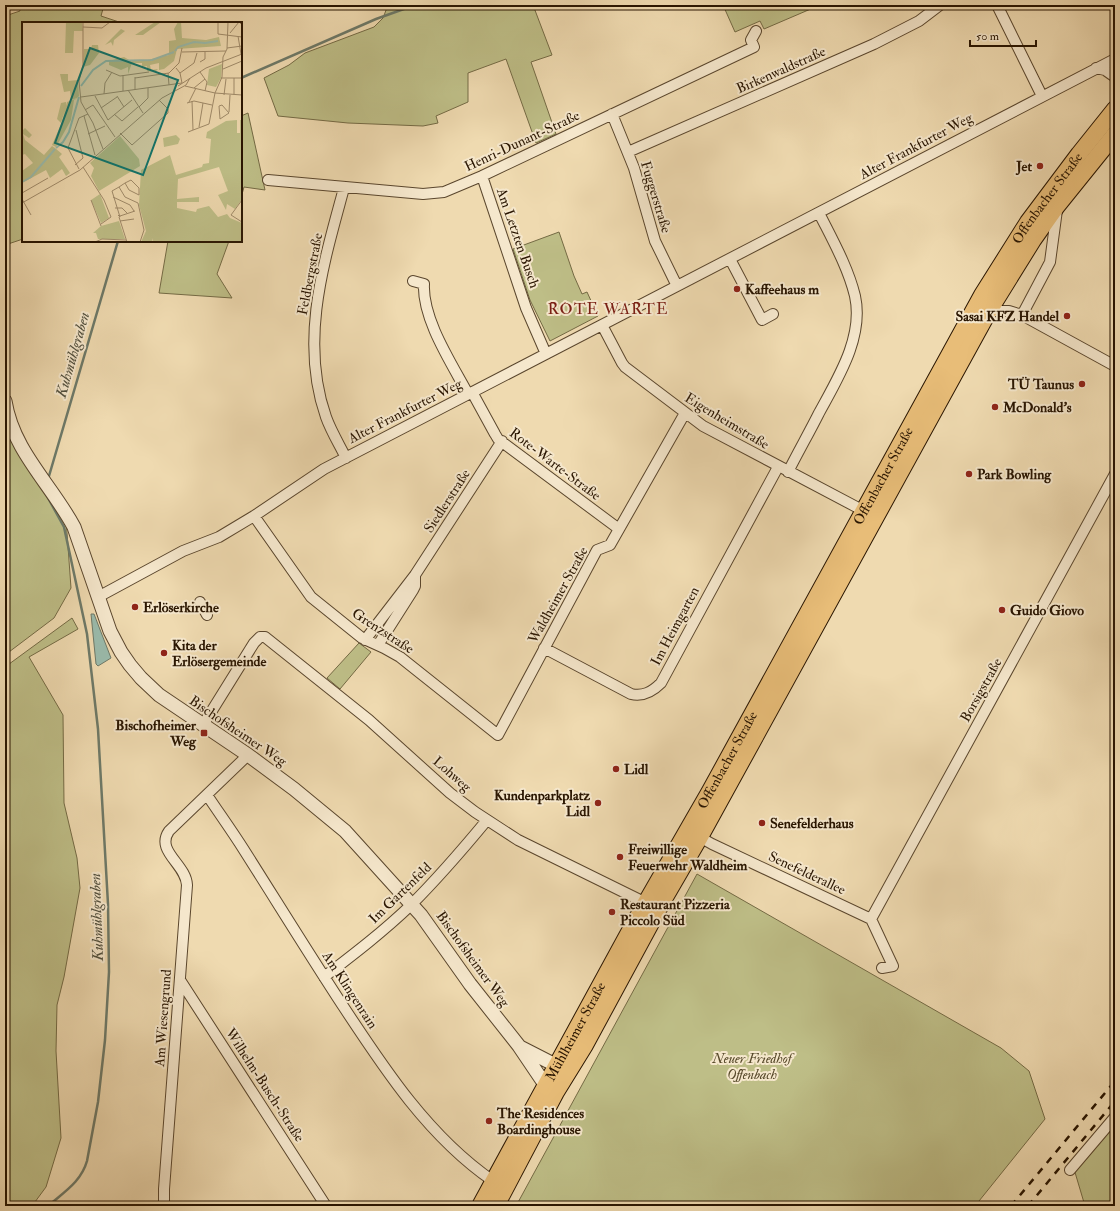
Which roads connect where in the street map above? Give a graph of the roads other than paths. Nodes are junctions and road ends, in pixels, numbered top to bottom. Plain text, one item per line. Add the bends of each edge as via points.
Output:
1 (940, 5) edge
2 (997, 5) edge
3 (756, 30) dead end
4 (1115, 59) edge
5 (1096, 68) junction
6 (1115, 77) edge
7 (1042, 96) junction
8 (1114, 109) edge
9 (612, 114) junction
10 (1115, 134) edge
11 (628, 152) junction
12 (482, 176) junction
13 (268, 180) dead end
14 (344, 188) junction
15 (1057, 206) junction
16 (819, 213) junction
17 (730, 259) junction
18 (413, 281) dead end
19 (677, 286) junction
20 (989, 311) junction
21 (773, 314) dead end
22 (1022, 315) junction
23 (602, 325) junction
24 (546, 354) junction
25 (1115, 366) edge
26 (470, 393) junction
27 (5, 401) edge
28 (685, 413) junction
29 (502, 441) junction
30 (346, 458) junction
31 (778, 467) junction
32 (788, 472) junction
33 (1115, 474) edge
34 (864, 511) junction
35 (254, 516) junction
36 (619, 529) junction
37 (415, 575) junction
38 (98, 596) junction
39 (200, 602) dead end
40 (207, 615) dead end
41 (365, 640) junction
42 (378, 645) junction
43 (544, 648) junction
44 (203, 725) junction
45 (498, 735) joint
46 (248, 756) junction
47 (207, 795) junction
48 (487, 820) junction
49 (694, 833) junction
50 (679, 860) junction
51 (646, 903) junction
52 (412, 904) junction
53 (871, 919) junction
54 (882, 968) dead end
55 (324, 977) junction
56 (180, 980) junction
57 (519, 1046) junction
58 (562, 1069) junction
59 (551, 1089) junction
60 (1115, 1116) edge
61 (1070, 1170) dead end
62 (493, 1181) junction
63 (164, 1206) edge
64 (326, 1206) edge
65 (480, 1206) edge
66 (496, 1206) edge

1 - 11 street, Birkenwaldstraße via 918,21 874,44
2 - 7 street
3 - 9 street, Henri-Dunant-Straße via 751,40 754,47
4 - 5 street, Alter Frankfurter Weg
5 - 6 street via 1105,70
5 - 7 street, Alter Frankfurter Weg
7 - 16 street, Alter Frankfurter Weg
8 - 34 main road, Offenbacher Straße via 1042,203 996,270
9 - 11 street, Fuggerstraße
9 - 12 street, Henri-Dunant-Straße
10 - 15 main road, Offenbacher Straße
11 - 19 street, Fuggerstraße via 652,234
12 - 14 street, Henri-Dunant-Straße via 448,191 436,193
12 - 24 street, Am Letzten Busch via 526,308
13 - 14 street, Henri-Dunant-Straße
14 - 30 street, Feldbergstraße via 319,284 314,338 321,399 328,422
15 - 20 main road, Offenbacher Straße via 1012,271
15 - 22 street via 1050,262
16 - 17 street, Alter Frankfurter Weg
16 - 32 street via 852,286 856,305 855,325 841,371
17 - 19 street, Alter Frankfurter Weg
17 - 21 street via 762,320
18 - 26 street, Rote-Warte-Straße via 424,284 432,322
19 - 23 street, Alter Frankfurter Weg
20 - 22 street via 1009,311
20 - 49 main road, Offenbacher Straße
22 - 25 street
23 - 24 street, Alter Frankfurter Weg
23 - 28 street, Eigenheimstraße via 625,367
24 - 26 street, Alter Frankfurter Weg
26 - 29 street, Rote-Warte-Straße
26 - 30 street, Alter Frankfurter Weg
27 - 38 street, Bischofsheimer Weg via 11,424 22,449 74,527
28 - 31 street, Eigenheimstraße via 703,426
28 - 36 street, Waldheimer Straße
29 - 36 street, Rote-Warte-Straße
29 - 37 street, Siedlerstraße
30 - 35 street, Alter Frankfurter Weg via 314,475
31 - 32 street, Eigenheimstraße
31 - 43 street, Im Heimgarten via 657,687 645,694 631,694
32 - 34 street, Eigenheimstraße
33 - 53 street, Borsigstraße
34 - 49 main road, Offenbacher Straße via 799,626
35 - 38 street, Alter Frankfurter Weg via 214,540 182,551
35 - 41 street, Grenzstraße via 311,597
36 - 43 street, Waldheimer Straße via 610,545 597,550
37 - 41 street, Siedlerstraße
37 - 42 street, Siedlerstraße via 413,590
38 - 44 street, Bischofsheimer Weg via 116,643 140,678 159,695
39 - 40 street
41 - 42 street, Grenzstraße
42 - 45 street, Grenzstraße via 400,657
43 - 45 street, Waldheimer Straße
44 - 46 street, Bischofsheimer Weg
44 - 48 street, Lohweg via 254,642 260,637 265,637 369,720 450,793
46 - 47 street
46 - 52 street, Bischofsheimer Weg via 316,806 345,831
47 - 55 street, Am Klingenrain
47 - 56 street, Am Wiesengrund via 169,831 165,839 167,850 185,874 187,881
48 - 51 street, Lohweg via 518,840
48 - 52 street, Im Gartenfeld
49 - 50 main road, Offenbacher Straße
49 - 53 street, Senefelderallee via 712,844
50 - 51 main road, Mühlheimer Straße
50 - 58 main road, Mühlheimer Straße via 664,899 585,1045
51 - 58 main road, Mühlheimer Straße
52 - 55 street, Im Gartenfeld
52 - 57 street, Bischofsheimer Weg
53 - 54 street via 893,966
55 - 62 street, Am Klingenrain via 377,1056 416,1108 449,1144
56 - 63 street, Am Wiesengrund
56 - 64 street, Wilhelm-Busch-Straße
57 - 58 street, Bischofsheimer Weg
57 - 59 street, Bischofsheimer Weg
58 - 59 main road, Mühlheimer Straße
59 - 62 main road, Mühlheimer Straße
59 - 66 main road, Mühlheimer Straße
60 - 61 street
62 - 65 main road, Mühlheimer Straße

